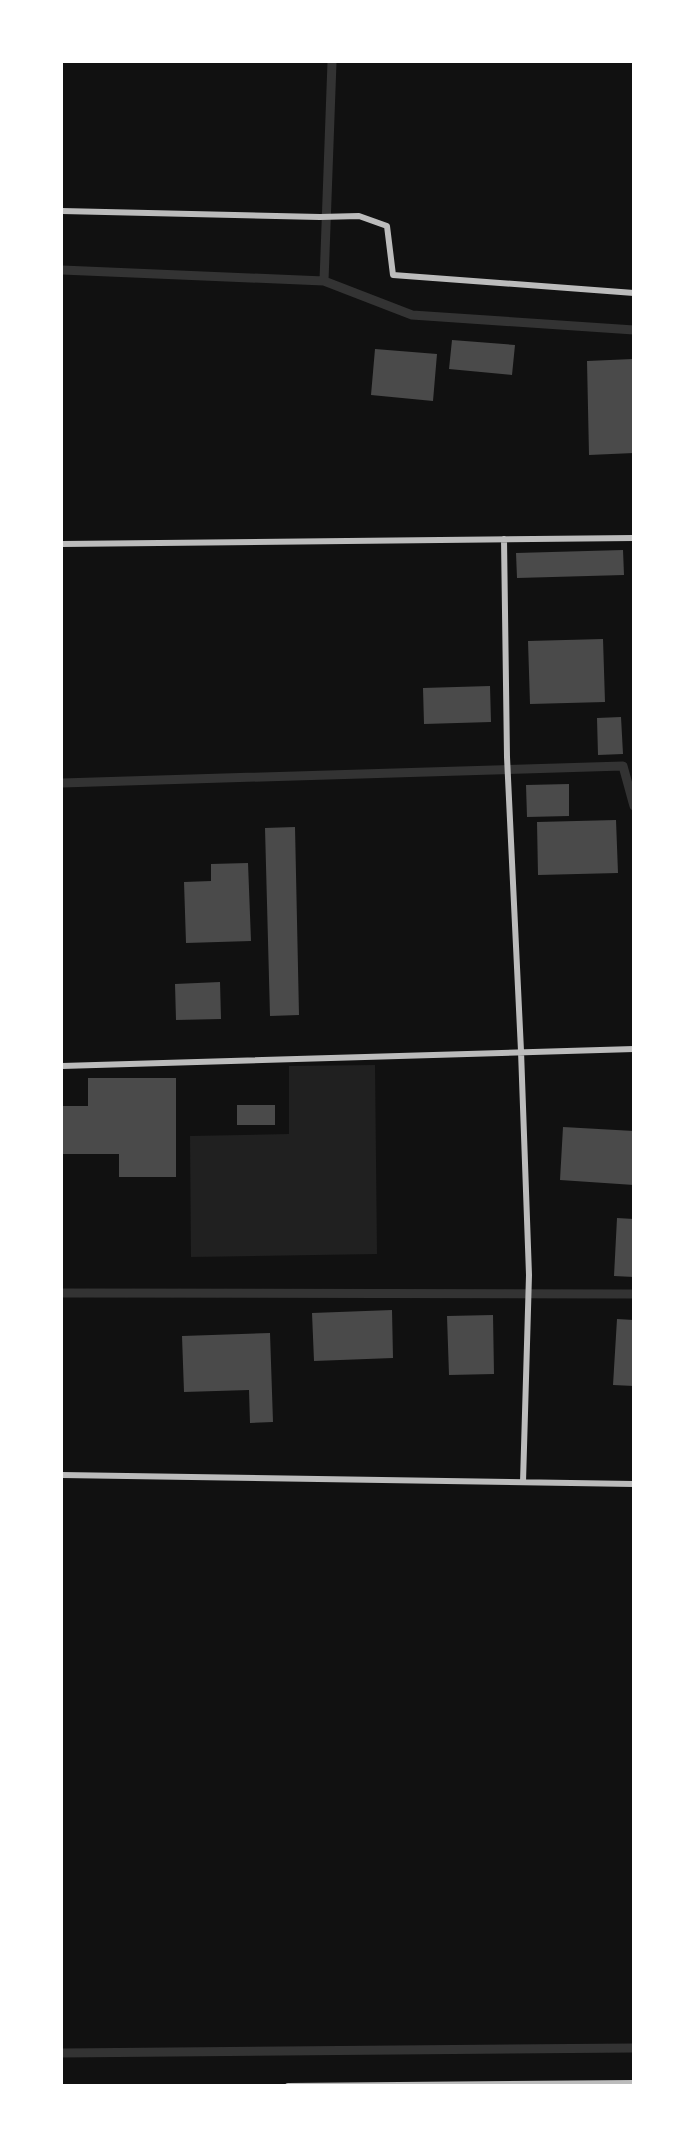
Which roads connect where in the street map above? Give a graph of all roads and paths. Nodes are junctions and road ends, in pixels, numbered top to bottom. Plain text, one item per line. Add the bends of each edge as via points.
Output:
1 (62, 211) edge
2 (633, 293) edge
3 (504, 538) junction
4 (633, 538) edge
5 (62, 544) edge
6 (633, 1049) edge
7 (521, 1051) junction
8 (62, 1066) edge
9 (62, 1475) edge
10 (523, 1482) junction
11 (633, 1484) edge
12 (633, 2083) edge
13 (288, 2085) edge

1 - 2 street via 359,216 387,225 393,275
3 - 4 street
3 - 5 street
3 - 7 street via 507,757
6 - 7 street
7 - 8 street
7 - 10 street via 530,1307
9 - 10 street
10 - 11 street
12 - 13 street

